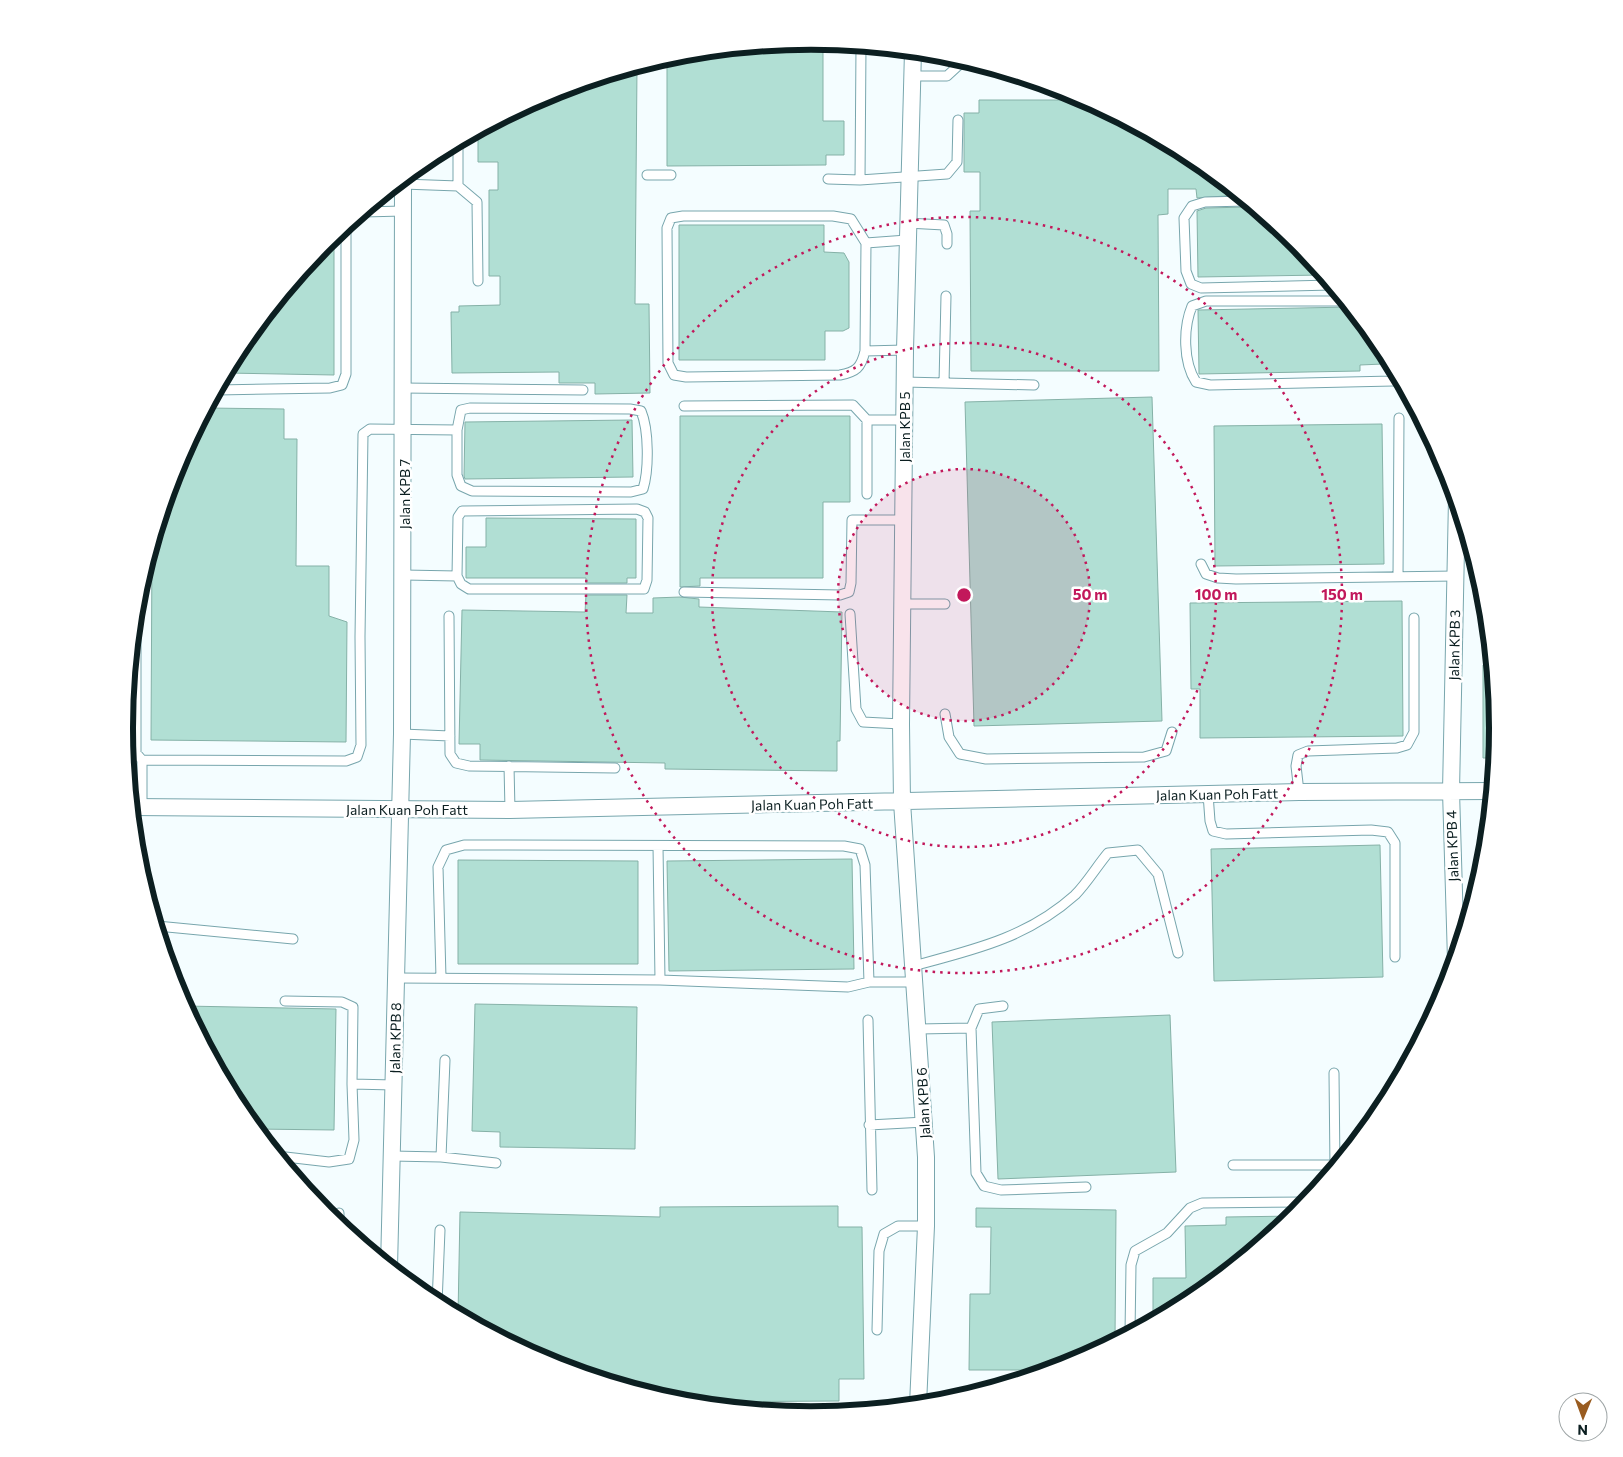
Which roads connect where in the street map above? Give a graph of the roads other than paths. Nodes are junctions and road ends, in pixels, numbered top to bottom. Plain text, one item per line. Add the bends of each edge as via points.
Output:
1 (861, 52) edge
2 (913, 58) edge
3 (958, 66) edge
4 (912, 76) junction
5 (958, 120) dead end
6 (458, 150) edge
7 (646, 175) dead end
8 (671, 175) dead end
9 (909, 177) junction
10 (828, 179) dead end
11 (860, 180) junction
12 (410, 182) edge
13 (403, 186) edge
14 (458, 186) junction
15 (1239, 201) edge
16 (403, 211) junction
17 (372, 212) edge
18 (907, 223) junction
19 (346, 235) edge
20 (907, 240) junction
21 (866, 244) junction
22 (947, 244) dead end
23 (478, 281) dead end
24 (1325, 285) edge
25 (946, 296) dead end
26 (1338, 300) edge
27 (905, 350) junction
28 (865, 351) junction
29 (1394, 381) edge
30 (904, 382) junction
31 (944, 383) junction
32 (1034, 385) dead end
33 (403, 388) junction
34 (224, 390) edge
35 (583, 390) dead end
36 (684, 406) dead end
37 (1399, 418) dead end
38 (867, 420) junction
39 (904, 420) junction
40 (403, 430) junction
41 (457, 430) junction
42 (867, 494) dead end
43 (1457, 519) edge
44 (904, 520) junction
45 (1201, 564) dead end
46 (404, 575) junction
47 (457, 576) junction
48 (1456, 576) junction
49 (1398, 577) junction
50 (684, 592) dead end
51 (903, 604) junction
52 (945, 604) dead end
53 (850, 614) dead end
54 (448, 616) dead end
55 (1414, 618) dead end
56 (136, 666) edge
57 (946, 714) dead end
58 (901, 724) junction
59 (1172, 732) dead end
60 (402, 734) junction
61 (450, 736) junction
62 (142, 760) junction
63 (509, 766) junction
64 (616, 768) dead end
65 (1487, 791) edge
66 (1299, 792) junction
67 (1450, 792) junction
68 (1208, 794) junction
69 (902, 802) junction
70 (137, 803) edge
71 (137, 807) edge
72 (400, 809) junction
73 (510, 810) junction
74 (658, 846) junction
75 (163, 927) edge
76 (293, 939) dead end
77 (1455, 942) edge
78 (1178, 954) dead end
79 (1395, 957) dead end
80 (914, 974) junction
81 (397, 978) junction
82 (441, 978) junction
83 (660, 980) junction
84 (869, 982) junction
85 (285, 1001) dead end
86 (1003, 1006) dead end
87 (868, 1020) dead end
88 (971, 1028) junction
89 (919, 1029) junction
90 (445, 1060) dead end
91 (1334, 1073) dead end
92 (352, 1084) junction
93 (394, 1085) junction
94 (925, 1122) junction
95 (869, 1124) junction
96 (392, 1156) junction
97 (285, 1157) edge
98 (441, 1157) junction
99 (1335, 1160) edge
100 (496, 1163) dead end
101 (1233, 1166) dead end
102 (1329, 1167) edge
103 (1086, 1187) dead end
104 (872, 1190) dead end
105 (1297, 1202) edge
106 (926, 1226) junction
107 (440, 1230) dead end
108 (389, 1260) edge
109 (438, 1295) edge
110 (1130, 1327) edge
111 (877, 1330) dead end
112 (918, 1398) edge

1 - 11 lane
2 - 4 street, Jalan KPB 5
3 - 4 lane via 947,76
4 - 9 street, Jalan KPB 5
5 - 9 lane via 957,162 947,174
6 - 14 lane
7 - 8 lane
9 - 11 lane
9 - 18 street, Jalan KPB 5
10 - 11 lane
12 - 14 lane
13 - 16 street, Jalan KPB 7
14 - 23 lane via 477,202
15 - 24 lane via 1205,202 1192,206 1184,218 1186,271 1192,284 1201,288
16 - 17 lane
16 - 33 street, Jalan KPB 7
18 - 20 street, Jalan KPB 5
18 - 22 lane via 944,225
19 - 34 lane via 346,374 342,386
20 - 21 lane
20 - 27 street, Jalan KPB 5
21 - 28 lane
21 - 28 lane via 851,219 833,216 683,216 671,218 667,228 668,363 674,375 840,375 854,372 862,364
25 - 31 lane
26 - 29 lane via 1206,301 1192,306 1187,317 1189,372 1196,382 1210,385
27 - 28 lane
27 - 30 street, Jalan KPB 5
30 - 31 lane
30 - 39 street, Jalan KPB 5
31 - 32 lane
33 - 35 lane
33 - 40 street, Jalan KPB 7
36 - 38 lane via 853,405
37 - 49 lane
38 - 39 lane
38 - 42 lane
39 - 44 street, Jalan KPB 5
40 - 41 lane
40 - 46 street, Jalan KPB 7
40 - 62 lane via 370,429 363,434 361,745 357,757 346,761
41 - 41 lane via 461,410 470,408 641,411 645,422 647,478 643,489 632,492 472,491 462,486 457,475
43 - 48 street, Jalan KPB 3
44 - 50 lane via 852,520 851,582 849,592 840,595
44 - 51 street, Jalan KPB 5
45 - 49 lane via 1206,574 1218,578
46 - 47 lane
46 - 60 street, Jalan KPB 7
47 - 47 lane via 469,589 644,589 648,518 645,512 637,509 462,511 458,517
48 - 49 lane
48 - 67 street, Jalan KPB 3
51 - 52 lane
51 - 58 street, Jalan KPB 5
53 - 58 lane via 856,710 863,722
54 - 61 lane
55 - 66 lane via 1414,732 1406,745 1398,748 1308,751 1298,755
56 - 62 lane via 136,753
57 - 59 lane via 949,737 960,754 986,759 1144,757 1166,751
58 - 69 street, Jalan KPB 5
60 - 61 lane
60 - 72 street, Jalan KPB 7
61 - 63 lane via 450,754 456,763
62 - 70 lane
63 - 64 lane
63 - 73 lane
65 - 67 street, Jalan Kuan Poh Fatt
66 - 67 street, Jalan Kuan Poh Fatt
66 - 68 street, Jalan Kuan Poh Fatt
67 - 77 street, Jalan KPB 4
68 - 69 street, Jalan Kuan Poh Fatt
68 - 79 lane via 1213,831 1226,834 1388,832 1395,843
69 - 73 street, Jalan Kuan Poh Fatt
69 - 80 street, Jalan KPB 6
71 - 72 street, Jalan Kuan Poh Fatt
72 - 73 street, Jalan Kuan Poh Fatt
72 - 81 street, Jalan KPB 8
74 - 82 lane via 464,844 446,850 438,867
74 - 83 lane
74 - 84 lane via 844,846 860,849 865,865
75 - 76 lane
78 - 80 lane via 1158,874 1138,850 1108,853 1075,894 1033,926
80 - 84 lane
80 - 89 street, Jalan KPB 6
81 - 82 lane
81 - 93 street, Jalan KPB 8
82 - 83 lane
83 - 84 lane via 848,987
85 - 92 lane via 342,1002 353,1007
86 - 88 lane via 979,1009
87 - 95 lane
88 - 89 lane
88 - 103 lane via 976,1173 984,1186 1001,1190
89 - 94 street, Jalan KPB 6
90 - 98 lane
91 - 99 lane
92 - 93 lane
92 - 97 lane via 354,1140 349,1159 329,1162
93 - 96 street, Jalan KPB 8
94 - 95 lane
94 - 106 street, Jalan KPB 6
95 - 104 lane
96 - 98 lane
96 - 108 street, Jalan KPB 8
98 - 100 lane
101 - 102 lane
105 - 110 lane via 1202,1203 1190,1208 1167,1233 1135,1251 1131,1265
106 - 111 lane via 898,1226 884,1234 879,1251
106 - 112 street, Jalan KPB 6
107 - 109 lane

